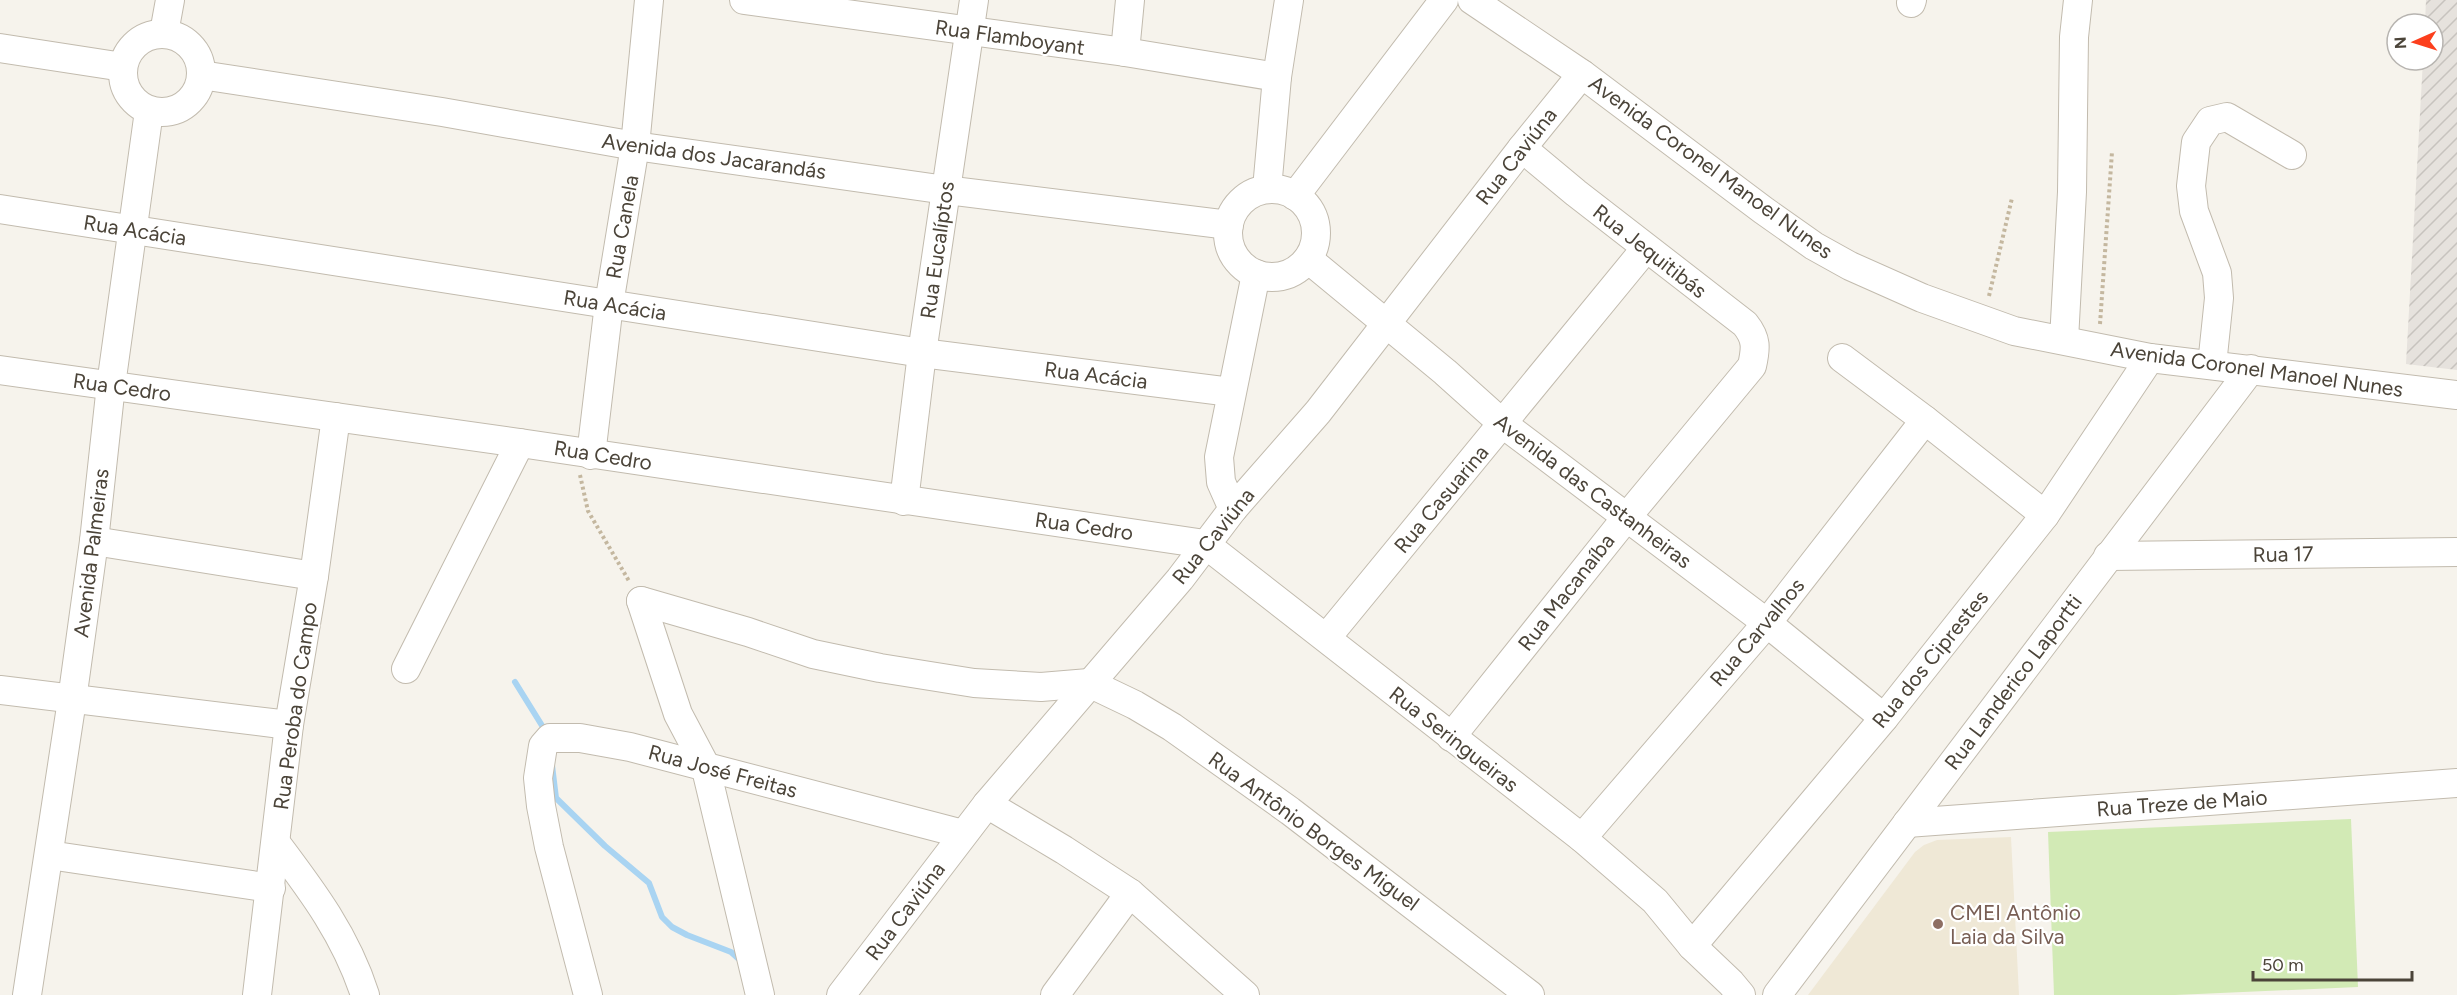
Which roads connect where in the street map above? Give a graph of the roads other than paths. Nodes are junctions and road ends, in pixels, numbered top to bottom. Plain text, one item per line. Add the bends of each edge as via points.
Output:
1 (170, 0) edge
2 (649, 0) edge
3 (744, 0) edge
4 (974, 0) edge
5 (1130, 0) edge
6 (1289, 0) edge
7 (1444, 0) edge
8 (1472, 0) edge
9 (2078, 0) edge
10 (968, 32) junction
11 (164, 33) junction
12 (0, 48) edge
13 (1125, 52) junction
14 (123, 67) junction
15 (1582, 74) junction
16 (201, 75) junction
17 (1277, 77) junction
18 (150, 111) junction
19 (635, 146) junction
20 (1522, 148) junction
21 (2292, 155) dead end
22 (1267, 189) junction
23 (946, 190) junction
24 (1295, 196) junction
25 (0, 209) edge
26 (1229, 225) junction
27 (132, 229) junction
28 (1646, 248) junction
29 (1308, 259) junction
30 (1256, 274) junction
31 (609, 304) junction
32 (1386, 324) junction
33 (2064, 340) junction
34 (922, 353) junction
35 (1842, 358) dead end
36 (2150, 358) junction
37 (2211, 365) junction
38 (1752, 366) joint
39 (2251, 369) junction
40 (0, 370) edge
41 (111, 385) junction
42 (1231, 392) junction
43 (2457, 395) edge
44 (336, 417) junction
45 (1925, 420) junction
46 (1503, 424) junction
47 (520, 443) junction
48 (583, 453) junction
49 (904, 501) junction
50 (1233, 509) junction
51 (2045, 515) junction
52 (1626, 518) junction
53 (94, 541) junction
54 (1205, 544) junction
55 (2457, 552) edge
56 (2108, 556) junction
57 (314, 576) junction
58 (1767, 623) junction
59 (1327, 637) junction
60 (406, 669) dead end
61 (1089, 683) junction
62 (0, 690) edge
63 (72, 700) junction
64 (1884, 718) junction
65 (289, 725) junction
66 (1451, 737) junction
67 (705, 765) junction
68 (2457, 783) edge
69 (987, 804) junction
70 (1906, 823) junction
71 (963, 834) junction
72 (1581, 838) junction
73 (276, 843) junction
74 (49, 855) junction
75 (271, 888) junction
76 (1130, 893) junction
77 (1692, 946) junction
78 (1731, 991) edge
79 (27, 995) edge
80 (257, 995) edge
81 (365, 995) edge
82 (588, 995) edge
83 (760, 995) edge
84 (841, 995) edge
85 (1055, 995) edge
86 (1245, 995) edge
87 (1530, 995) edge
88 (1777, 995) edge

1 - 11 street
2 - 19 street, Rua Canela
3 - 10 street, Rua Flamboyant
4 - 10 street, Rua Eucalíptos
5 - 13 street
6 - 17 street
7 - 24 street
8 - 15 street, Avenida Coronel Manoel Nunes
9 - 33 street
10 - 13 street, Rua Flamboyant
10 - 23 street, Rua Eucalíptos
11 - 14 street via 140,40 129,51
11 - 16 street via 191,46
12 - 14 street
13 - 17 street, Rua Flamboyant
14 - 18 street via 128,94
15 - 20 street, Rua Caviúna
15 - 33 street, Avenida Coronel Manoel Nunes via 1763,210 1850,266 1922,298 2014,331
16 - 18 street via 197,90 187,103 165,113
16 - 19 street, Avenida dos Jacarandás
17 - 22 street
18 - 27 street, Avenida Palmeiras
19 - 23 street, Avenida dos Jacarandás
19 - 31 street, Rua Canela
20 - 28 street, Rua Jequitibás
20 - 32 street, Rua Caviúna
21 - 37 street via 2227,117 2210,121 2196,142 2191,186 2194,211 2217,273 2219,298
22 - 24 street
22 - 26 street via 1242,201
23 - 26 street, Avenida dos Jacarandás
23 - 34 street, Rua Eucalíptos
24 - 29 street via 1306,205 1315,224 1314,246
25 - 27 street, Rua Acácia
26 - 30 street via 1234,255 1243,267
27 - 31 street, Rua Acácia
27 - 41 street, Avenida Palmeiras
28 - 38 street, Rua Jequitibás via 1745,324 1754,335 1756,346
28 - 46 street, Rua Casuarina
29 - 30 street via 1285,276 1270,278
29 - 32 street, Avenida das Castanheiras
30 - 42 street
31 - 34 street, Rua Acácia
31 - 48 street, Rua Canela
32 - 46 street, Avenida das Castanheiras
32 - 50 street, Rua Caviúna via 1318,412
33 - 36 street, Avenida Coronel Manoel Nunes
34 - 42 street, Rua Acácia
34 - 49 street, Rua Eucalíptos
35 - 45 street
36 - 37 street, Avenida Coronel Manoel Nunes
36 - 51 street, Rua dos Ciprestes
37 - 39 street, Avenida Coronel Manoel Nunes
38 - 52 street, Rua Macanaíba
39 - 43 street, Avenida Coronel Manoel Nunes
39 - 56 street, Rua Landerico Laportti
40 - 41 street, Rua Cedro
41 - 44 street, Rua Cedro
41 - 53 street, Avenida Palmeiras
42 - 50 street via 1219,457 1221,482
44 - 47 street, Rua Cedro
44 - 57 street, Rua Peroba do Campo
45 - 51 street
45 - 58 street, Rua Carvalhos
46 - 52 street, Avenida das Castanheiras
46 - 59 street, Rua Casuarina
47 - 48 street, Rua Cedro
47 - 60 street
48 - 49 street, Rua Cedro
49 - 54 street, Rua Cedro
50 - 54 street, Rua Caviúna
51 - 64 street, Rua dos Ciprestes
52 - 58 street, Avenida das Castanheiras
52 - 66 street, Rua Macanaíba
53 - 57 street
53 - 63 street, Avenida Palmeiras
54 - 59 street, Rua Seringueiras
54 - 61 street, Rua Caviúna via 1180,579
55 - 56 street, Rua 17
56 - 70 street, Rua Landerico Laportti
57 - 65 street, Rua Peroba do Campo
58 - 64 street, Avenida das Castanheiras
58 - 72 street, Rua Carvalhos
59 - 66 street, Rua Seringueiras
61 - 67 street via 1041,687 974,683 880,668 813,654 641,601 678,714
61 - 69 street, Rua Caviúna
61 - 87 street, Rua Antônio Borges Miguel via 1172,728 1290,811
62 - 63 street
63 - 65 street
63 - 74 street, Avenida Palmeiras
64 - 77 street, Rua dos Ciprestes
65 - 73 street, Rua Peroba do Campo
66 - 72 street, Rua Seringueiras
67 - 71 street, Rua José Freitas
67 - 82 street, Rua José Freitas via 580,738 550,738 543,746 538,778 541,806
67 - 83 street
68 - 70 street, Rua Treze de Maio
69 - 71 street, Rua Caviúna
69 - 76 street
70 - 88 street, Rua Landerico Laportti
71 - 84 street, Rua Caviúna
72 - 77 street, Rua Seringueiras via 1655,901
73 - 75 street, Rua Peroba do Campo
73 - 81 street via 325,908
74 - 75 street
74 - 79 street, Avenida Palmeiras
75 - 80 street, Rua Peroba do Campo
76 - 85 street
76 - 86 street
77 - 78 street, Rua Seringueiras

